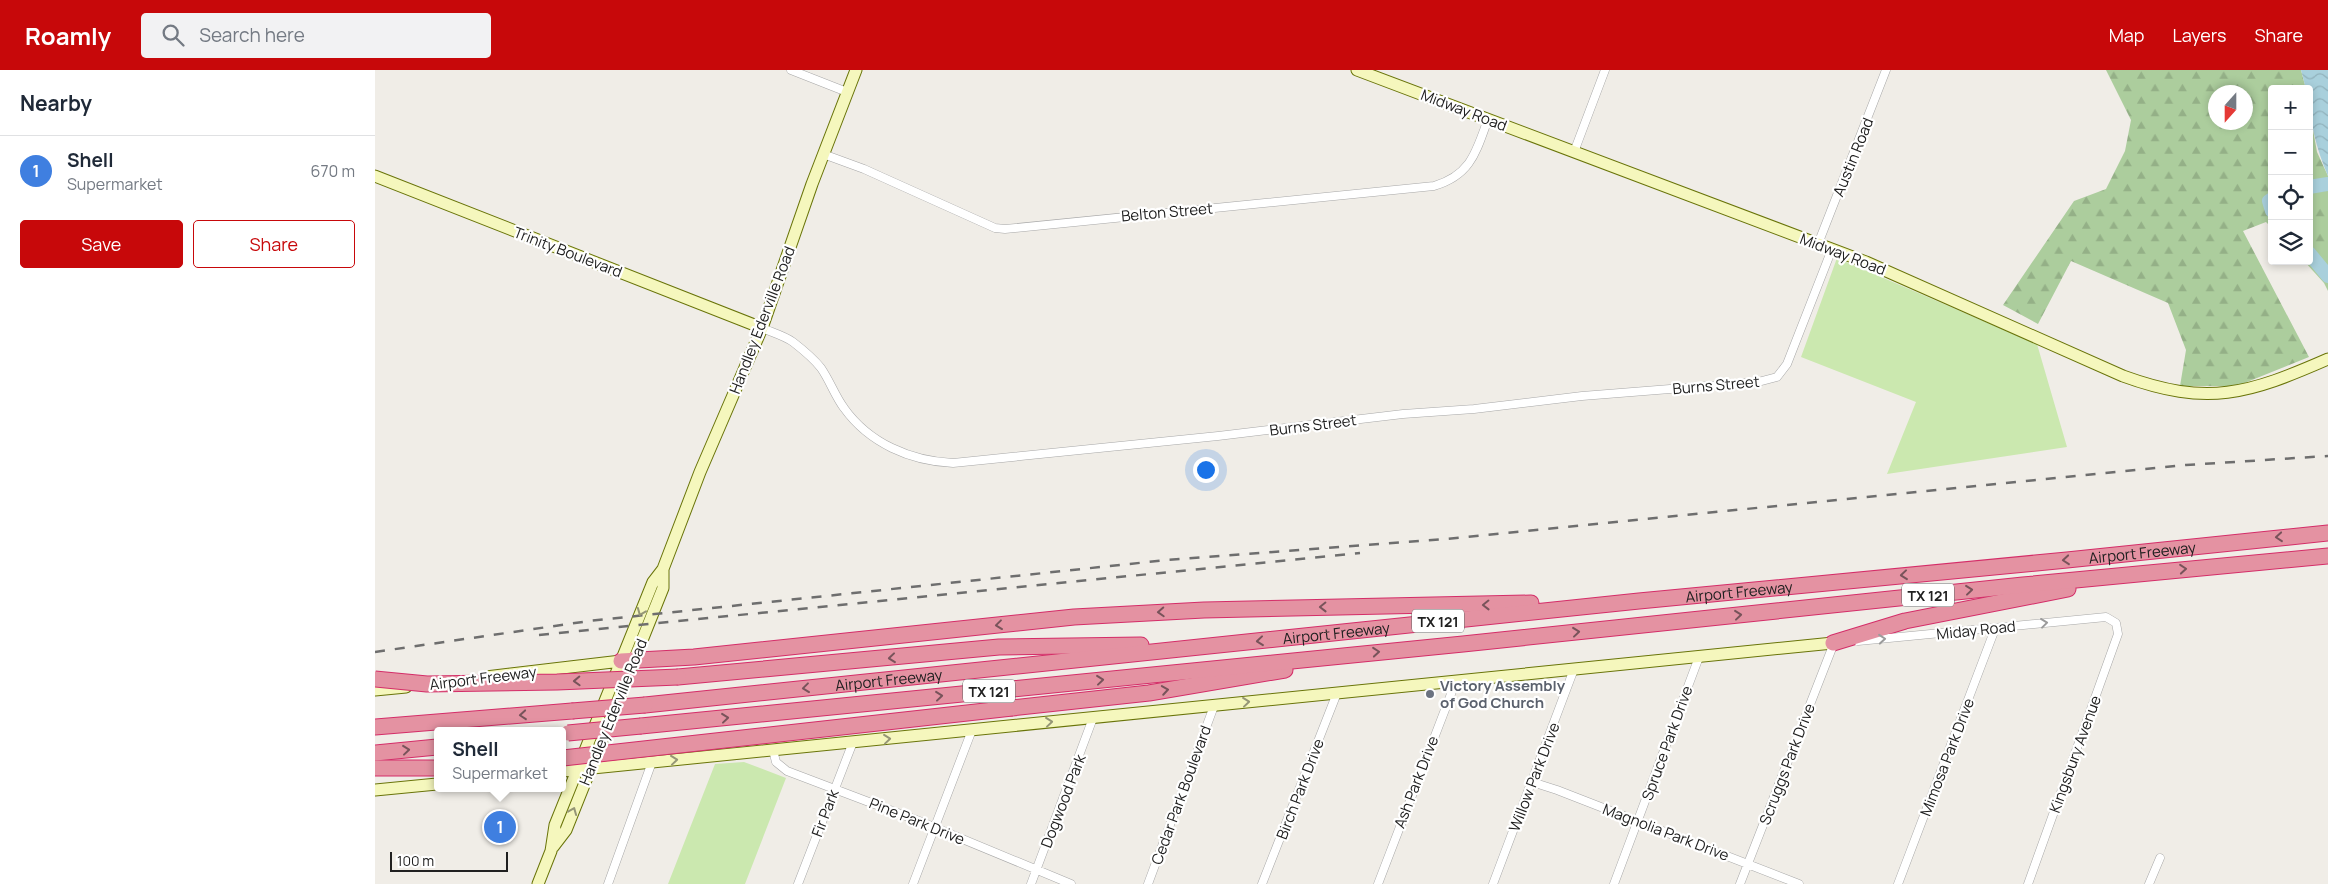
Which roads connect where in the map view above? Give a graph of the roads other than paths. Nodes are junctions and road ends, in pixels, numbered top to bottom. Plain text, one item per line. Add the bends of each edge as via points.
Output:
1 (791, 70) edge
2 (856, 70) edge
3 (1357, 70) edge
4 (1605, 70) edge
5 (1886, 70) edge
6 (847, 92) junction
7 (1488, 119) junction
8 (1575, 152) junction
9 (823, 154) junction
10 (375, 176) edge
11 (1818, 244) junction
12 (1832, 249) junction
13 (762, 328) junction
14 (2328, 360) edge
15 (2328, 533) edge
16 (2328, 556) edge
17 (2159, 571) junction
18 (1639, 601) junction
19 (2116, 623) joint
20 (1995, 629) junction
21 (1833, 643) junction
22 (1237, 644) junction
23 (1336, 656) junction
24 (1699, 657) junction
25 (627, 661) junction
26 (1574, 669) junction
27 (375, 679) edge
28 (1456, 681) junction
29 (375, 690) edge
30 (1337, 693) junction
31 (1214, 706) junction
32 (1093, 718) junction
33 (375, 728) edge
34 (972, 730) junction
35 (566, 734) edge
36 (853, 742) junction
37 (434, 747) edge
38 (773, 750) junction
39 (375, 753) edge
40 (566, 758) edge
41 (652, 762) junction
42 (375, 768) edge
43 (434, 768) edge
44 (590, 768) junction
45 (578, 770) junction
46 (566, 771) edge
47 (375, 777) edge
48 (434, 778) edge
49 (1532, 782) junction
50 (434, 784) edge
51 (375, 790) edge
52 (835, 790) junction
53 (1638, 821) junction
54 (935, 828) junction
55 (551, 851) junction
56 (2160, 858) dead end
57 (1749, 864) junction
58 (1037, 870) junction
59 (538, 884) edge
60 (608, 884) edge
61 (798, 884) edge
62 (913, 884) edge
63 (1031, 884) edge
64 (1071, 884) edge
65 (1148, 884) edge
66 (1262, 884) edge
67 (1378, 884) edge
68 (1493, 884) edge
69 (1613, 884) edge
70 (1740, 884) edge
71 (1799, 884) edge
72 (1898, 884) edge
73 (2028, 884) edge
74 (2149, 884) edge

1 - 6 street
2 - 6 main road, Handley Ederville Road
3 - 7 main road, Midway Road
4 - 8 street
5 - 11 street, Austin Road
6 - 9 main road, Handley Ederville Road
7 - 8 main road, Midway Road
7 - 9 street, Belton Street via 1476,152 1463,171 1433,186 1005,229 995,228
8 - 11 main road, Midway Road
9 - 13 main road, Handley Ederville Road
10 - 13 main road, Trinity Boulevard
11 - 12 main road, Midway Road
12 - 13 street, Burns Street via 1787,364 1777,377 1758,382 1582,396 953,463 907,455 868,433 844,408 821,368 807,354 791,340
12 - 14 main road, Midway Road via 1898,275 2123,376 2168,390 2213,395 2240,392
13 - 25 main road, Handley Ederville Road via 700,472 663,569 663,588
15 -> 18 highway, Airport Freeway / TX 121
17 -> 16 highway, Airport Freeway / TX 121
17 - 21 highway via 1905,621
23 -> 17 highway, Airport Freeway / TX 121
18 -> 22 highway, Airport Freeway / TX 121
18 -> 25 highway via 1609,597 1509,604 1204,610 1074,617
20 -> 19 street, Miday Road via 2106,617
19 - 73 street, Kingsbury Avenue via 2118,634
21 -> 20 street, Miday Road
20 - 72 street, Mimosa Park Drive
21 - 24 main road
21 - 57 street, Scruggs Park Drive
22 -> 27 highway, bridge via 999,647 678,677 557,682 427,684
22 -> 33 highway, Airport Freeway / TX 121, bridge
35 -> 23 highway, Airport Freeway / TX 121, bridge
40 -> 23 highway, bridge via 1149,693 1292,669
24 - 26 main road
24 - 53 street, Spruce Park Drive
25 - 29 main road, Airport Freeway
25 - 44 main road, Handley Ederville Road
25 - 45 main road, Handley Ederville Road
26 - 28 main road
26 - 49 street, Willow Park Drive
28 - 30 main road
28 - 67 street, Ash Park Drive
31 -> 30 main road
30 - 66 street, Birch Park Drive
31 - 32 main road
31 - 65 street, Cedar Park Boulevard
34 -> 32 main road
32 - 58 street, Dogwood Park
36 -> 34 main road
34 - 54 street
36 - 38 main road
36 - 52 street, Fir Park
39 -> 37 highway
41 -> 38 main road
38 - 52 street, Pine Park Drive via 781,769
41 - 44 main road
41 - 60 street
42 - 43 highway
44 - 45 main road
55 -> 44 main road, Handley Ederville Road via 566,830
45 - 46 main road
45 - 55 main road, Handley Ederville Road via 555,825
47 - 48 highway
49 - 53 street, Magnolia Park Drive
49 - 68 street, Willow Park Drive
50 - 51 main road
52 - 54 street, Pine Park Drive
52 - 61 street, Fir Park
53 - 57 street, Magnolia Park Drive
53 - 69 street, Spruce Park Drive
54 - 58 street, Pine Park Drive
54 - 62 street
55 - 59 main road, Handley Ederville Road
56 - 74 street
57 - 70 street, Scruggs Park Drive
57 - 71 street, Magnolia Park Drive
58 - 63 street, Dogwood Park
58 - 64 street, Pine Park Drive

